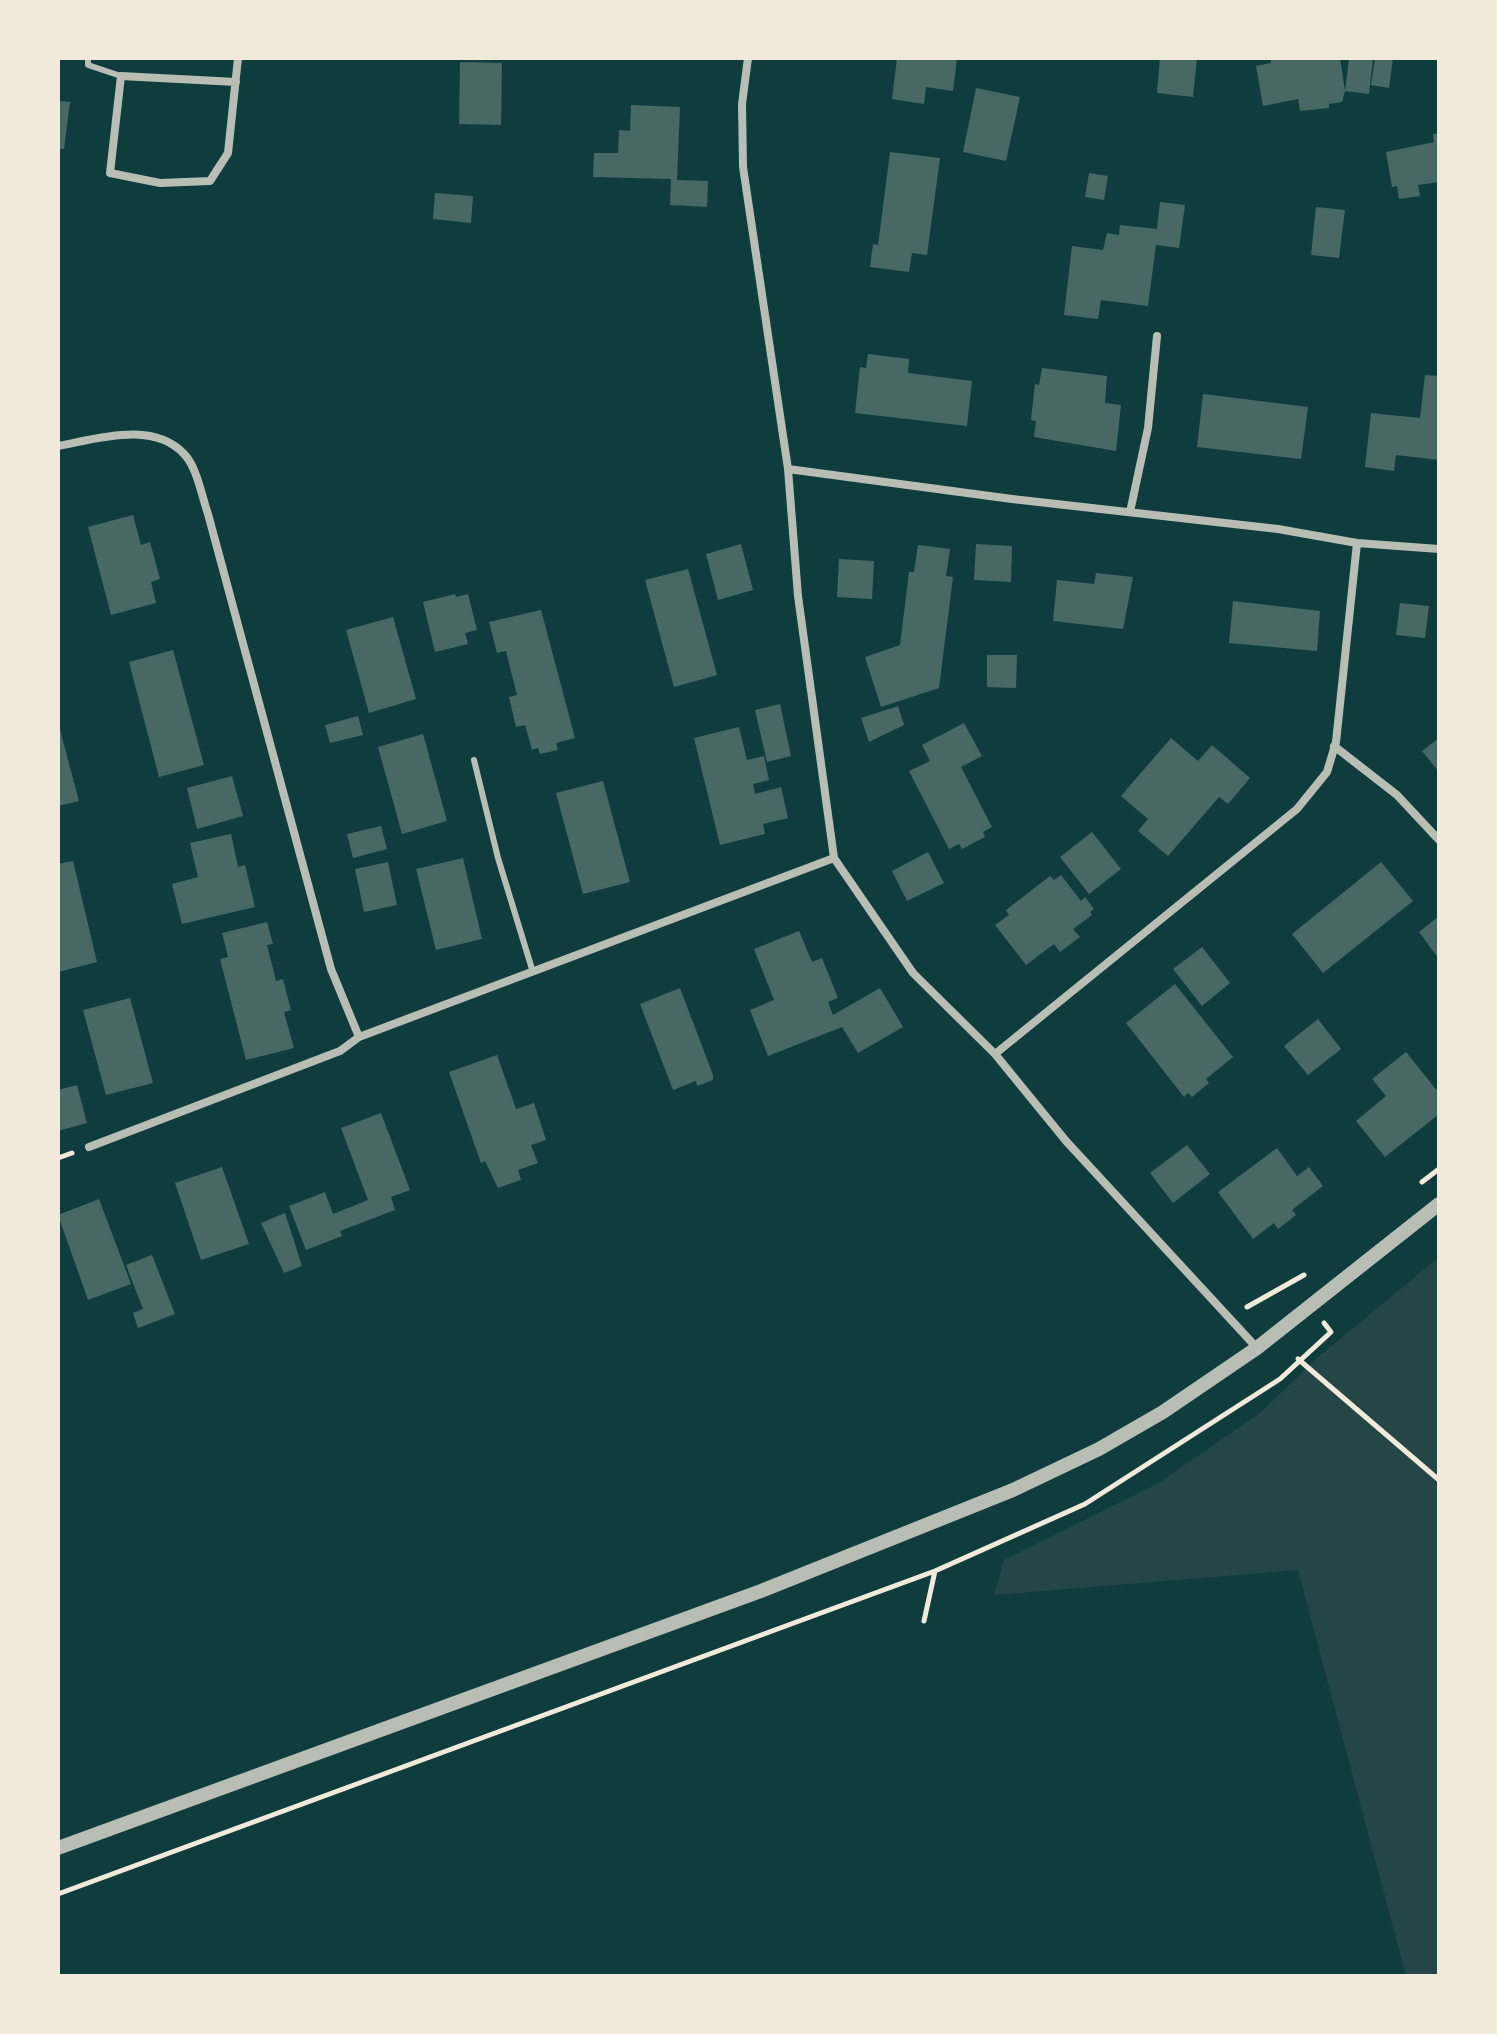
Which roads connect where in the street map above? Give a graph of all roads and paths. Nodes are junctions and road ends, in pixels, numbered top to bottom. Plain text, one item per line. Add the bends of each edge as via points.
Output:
1 (88, 58) edge
2 (238, 58) edge
3 (748, 58) edge
4 (121, 76) junction
5 (236, 82) junction
6 (1157, 336) dead end
7 (58, 446) edge
8 (788, 469) junction
9 (1130, 512) junction
10 (1357, 543) junction
11 (1439, 549) edge
12 (1334, 746) junction
13 (474, 760) dead end
14 (1439, 840) edge
15 (834, 858) junction
16 (532, 969) junction
17 (359, 1037) junction
18 (995, 1054) junction
19 (89, 1147) dead end
20 (1439, 1169) edge
21 (1415, 1188) dead end
22 (1439, 1204) edge
23 (1305, 1274) dead end
24 (1229, 1317) junction
25 (1257, 1348) junction
26 (1439, 1480) edge
27 (935, 1571) junction
28 (924, 1621) dead end
29 (58, 1848) edge
30 (58, 1894) edge

1 - 4 lane via 88,65
2 - 5 street
3 - 8 street via 743,167
4 - 5 street
4 - 5 street via 110,173 160,183 210,181 228,153
6 - 9 street via 1148,428
7 - 17 street via 118,434 146,435 187,457 208,514 327,956
8 - 9 street
8 - 15 street via 798,596
9 - 10 street
10 - 11 street
10 - 12 street
12 - 14 street via 1397,795
12 - 18 street via 1327,772 1297,809
13 - 16 lane
15 - 16 street
15 - 18 street via 913,973
16 - 17 street
17 - 19 street via 340,1051
18 - 24 street via 1066,1141
20 - 21 path
22 - 25 street
23 - 24 path
24 - 25 street
25 - 29 street via 1099,1449 959,1513 761,1591
26 - 27 path via 1298,1359 1280,1379 1085,1504
27 - 28 path
27 - 30 path

